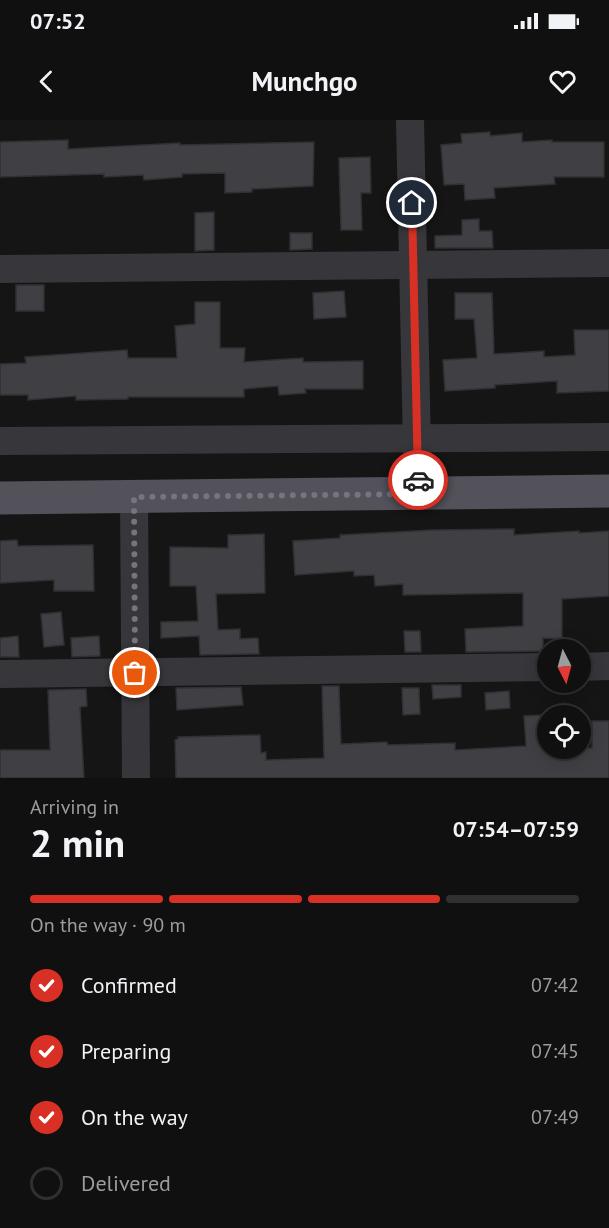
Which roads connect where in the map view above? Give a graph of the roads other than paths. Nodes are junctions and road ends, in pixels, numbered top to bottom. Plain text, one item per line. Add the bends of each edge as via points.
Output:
1 (410, 120) edge
2 (609, 263) edge
3 (413, 265) junction
4 (0, 269) edge
5 (609, 437) edge
6 (417, 438) junction
7 (0, 441) edge
8 (609, 491) edge
9 (418, 494) junction
10 (134, 497) junction
11 (0, 498) edge
12 (609, 666) edge
13 (537, 667) edge
14 (591, 667) edge
15 (135, 673) junction
16 (0, 674) edge
17 (136, 778) edge

1 - 3 street
2 - 3 street
3 - 4 street
3 - 6 street
5 - 6 street
6 - 7 street
6 - 9 street
8 - 9 main road
9 - 10 main road
10 - 11 main road
10 - 15 street
12 - 14 street
13 - 15 street
15 - 16 street
15 - 17 street

